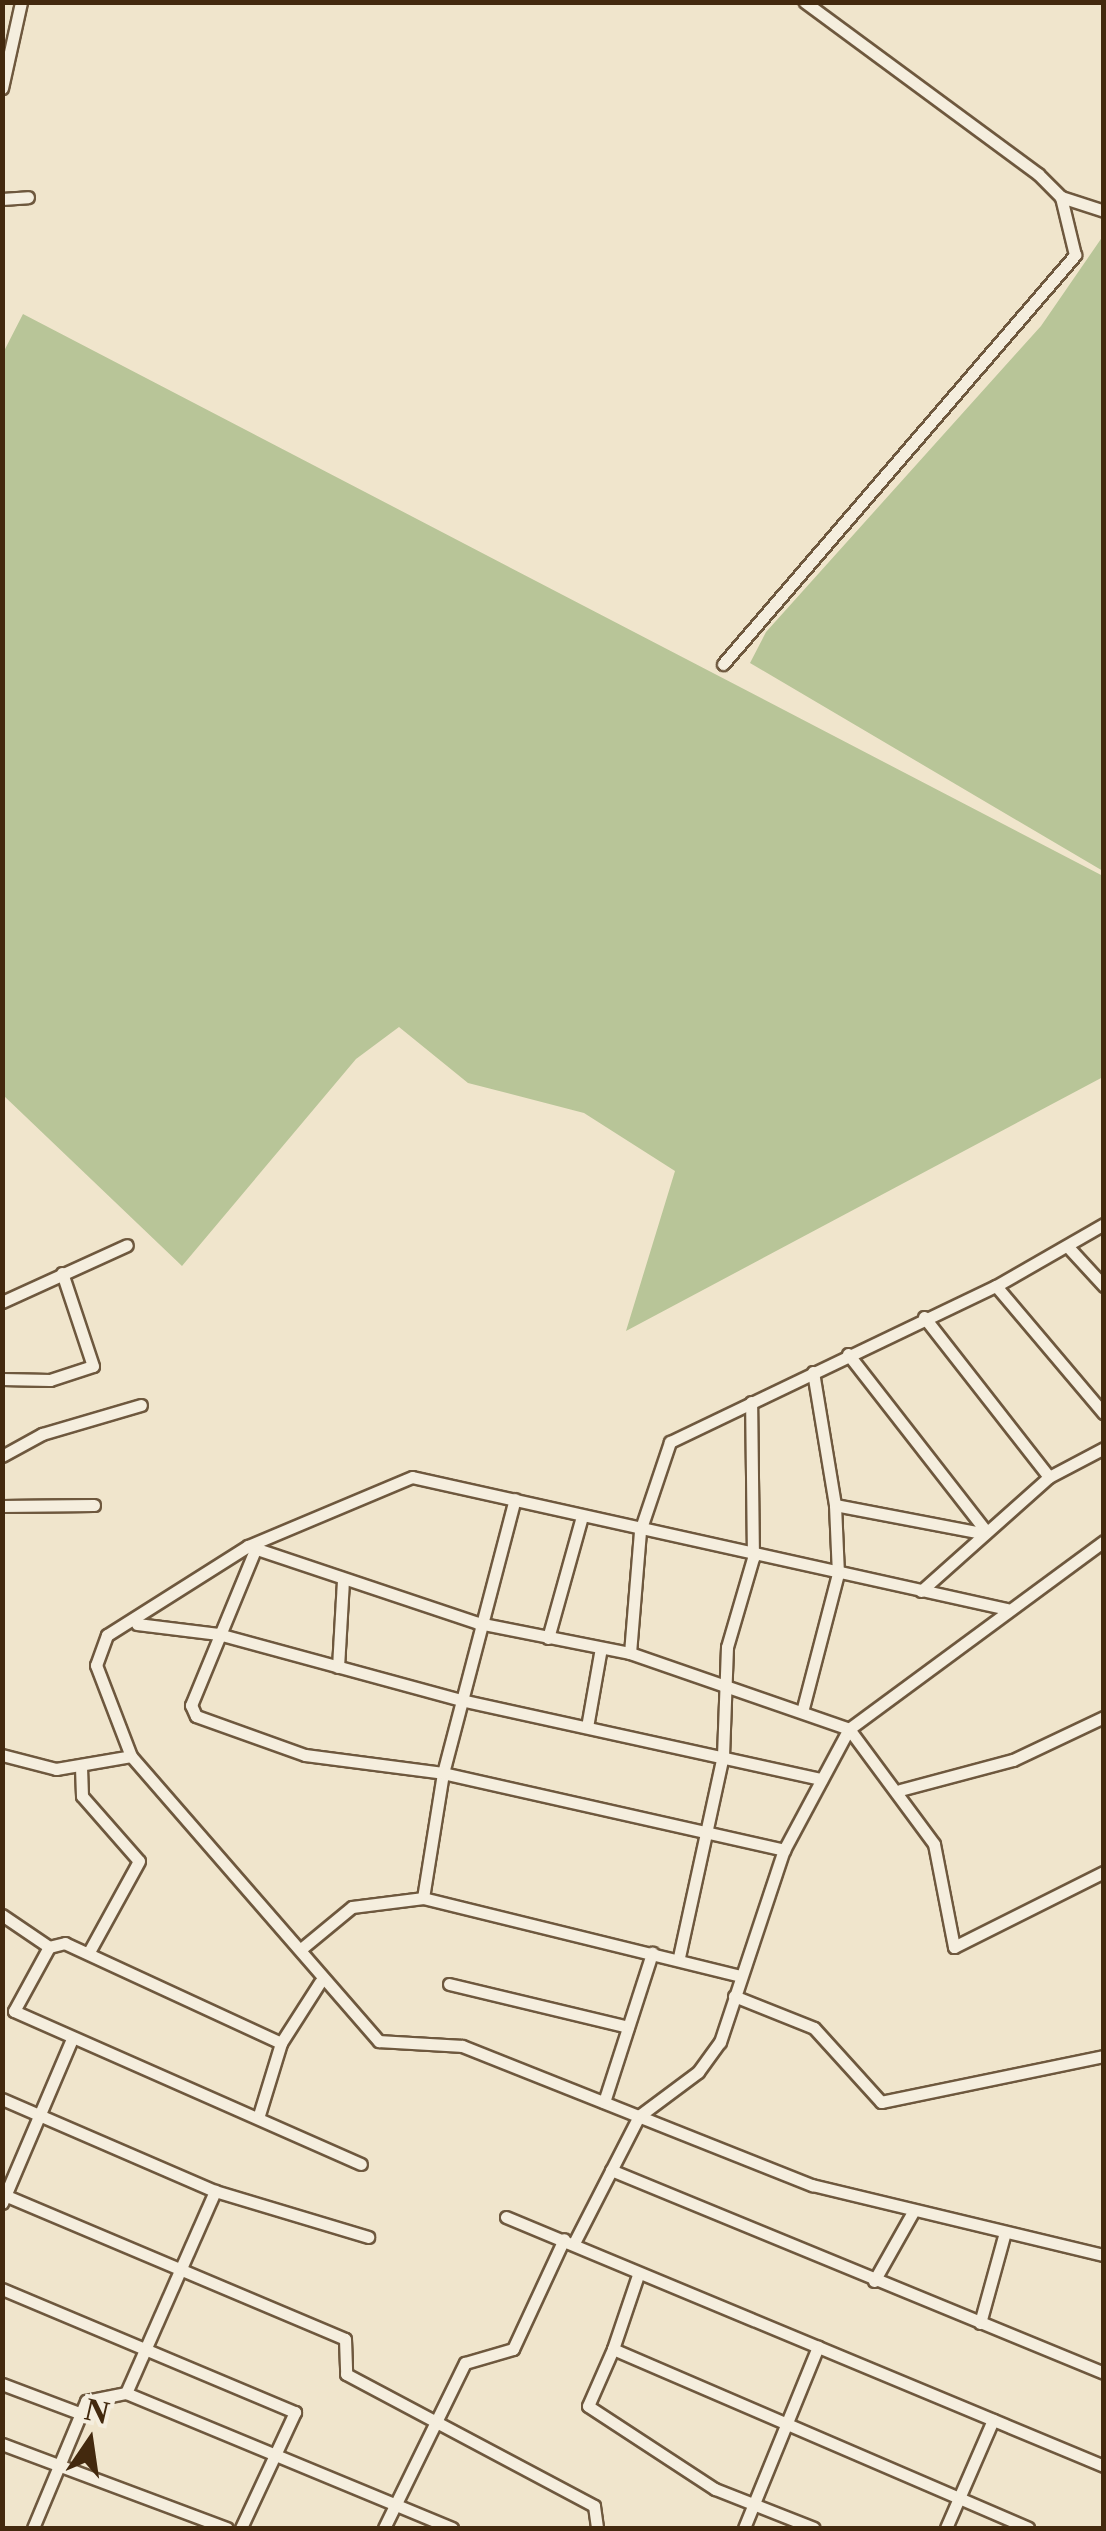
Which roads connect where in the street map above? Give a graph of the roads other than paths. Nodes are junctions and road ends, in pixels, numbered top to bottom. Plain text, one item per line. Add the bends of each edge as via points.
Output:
1 (21, 2) edge
2 (806, 2) edge
3 (2, 88) edge
4 (28, 196) dead end
5 (1061, 197) junction
6 (2, 199) edge
7 (1104, 211) edge
8 (723, 664) dead end
9 (1104, 1224) edge
10 (128, 1245) dead end
11 (1069, 1248) junction
12 (62, 1273) junction
13 (996, 1286) junction
14 (1104, 1286) edge
15 (2, 1302) edge
16 (924, 1317) junction
17 (848, 1354) junction
18 (813, 1372) junction
19 (2, 1379) edge
20 (751, 1402) junction
21 (141, 1406) dead end
22 (1104, 1414) edge
23 (1104, 1448) edge
24 (2, 1456) edge
25 (1049, 1476) junction
26 (514, 1499) junction
27 (94, 1505) dead end
28 (2, 1506) edge
29 (834, 1506) junction
30 (582, 1516) junction
31 (640, 1531) junction
32 (983, 1531) junction
33 (1104, 1540) edge
34 (251, 1548) junction
35 (752, 1558) junction
36 (838, 1574) junction
37 (342, 1580) junction
38 (920, 1591) junction
39 (1007, 1609) junction
40 (137, 1624) junction
41 (478, 1624) junction
42 (218, 1634) junction
43 (548, 1638) junction
44 (601, 1648) junction
45 (630, 1653) junction
46 (338, 1667) junction
47 (722, 1683) junction
48 (462, 1700) junction
49 (803, 1708) junction
50 (1104, 1717) edge
51 (587, 1727) junction
52 (848, 1729) junction
53 (2, 1755) edge
54 (130, 1756) junction
55 (723, 1756) junction
56 (81, 1767) junction
57 (443, 1773) junction
58 (821, 1780) junction
59 (900, 1790) junction
60 (711, 1834) junction
61 (784, 1850) junction
62 (1104, 1872) edge
63 (422, 1898) junction
64 (2, 1915) edge
65 (48, 1947) junction
66 (301, 1949) junction
67 (90, 1950) junction
68 (652, 1953) junction
69 (679, 1957) junction
70 (740, 1976) junction
71 (320, 1982) junction
72 (448, 1984) dead end
73 (734, 1996) junction
74 (628, 2027) junction
75 (72, 2039) junction
76 (281, 2044) junction
77 (1104, 2056) edge
78 (2, 2099) edge
79 (604, 2102) junction
80 (37, 2112) junction
81 (260, 2115) junction
82 (639, 2116) junction
83 (360, 2164) dead end
84 (612, 2170) junction
85 (215, 2190) junction
86 (4, 2197) edge
87 (914, 2210) junction
88 (506, 2217) dead end
89 (1005, 2232) junction
90 (368, 2237) dead end
91 (569, 2241) junction
92 (1104, 2255) edge
93 (184, 2272) junction
94 (638, 2275) junction
95 (874, 2281) junction
96 (2, 2289) edge
97 (980, 2323) junction
98 (818, 2347) junction
99 (148, 2348) junction
100 (613, 2348) junction
101 (1104, 2373) edge
102 (2, 2384) edge
103 (126, 2393) junction
104 (79, 2413) junction
105 (993, 2420) junction
106 (436, 2423) junction
107 (781, 2426) junction
108 (2, 2444) edge
109 (279, 2453) junction
110 (58, 2464) junction
111 (1104, 2466) edge
112 (960, 2500) junction
113 (754, 2501) junction
114 (397, 2504) junction
115 (32, 2528) edge
116 (226, 2528) edge
117 (241, 2528) edge
118 (384, 2528) edge
119 (452, 2528) edge
120 (596, 2528) edge
121 (744, 2528) edge
122 (814, 2528) edge
123 (946, 2528) edge
124 (1028, 2528) edge

1 - 3 street
2 - 5 street
4 - 6 street
5 - 7 street
5 - 8 street via 1072,265
9 - 11 street
10 - 12 street
11 - 13 street
11 - 14 street
12 - 15 street
12 - 19 street via 94,1366 50,1380
13 - 16 street
13 - 22 street
16 - 17 street
16 - 25 street
17 - 18 street
17 - 32 street
18 - 20 street
18 - 29 street
20 - 31 street via 666,1446
20 - 35 street
21 - 24 street via 42,1434
23 - 25 street
25 - 32 street
26 - 30 street
26 - 34 street via 412,1477
26 - 41 street
27 - 28 street
29 - 32 street
29 - 36 street
30 - 31 street
30 - 43 street
31 - 35 street
31 - 45 street
32 - 38 street
33 - 39 street
34 - 37 street
34 - 40 street
34 - 42 street
35 - 36 street
35 - 47 street
36 - 38 street
36 - 49 street
37 - 41 street
37 - 46 street
38 - 39 street
39 - 52 street
40 - 42 street
40 - 54 street via 101,1640 96,1665
41 - 43 street
41 - 48 street
42 - 46 street
42 - 57 street via 191,1705 196,1716 306,1755
43 - 44 street
44 - 45 street
44 - 51 street
45 - 47 street
46 - 48 street
47 - 49 street
47 - 55 street
48 - 51 street
48 - 57 street
49 - 52 street
50 - 59 street via 1028,1754
51 - 55 street
52 - 58 street
52 - 59 street
53 - 56 street via 28,1766
54 - 56 street
54 - 66 street
55 - 58 street
55 - 60 street
56 - 67 street via 82,1796 138,1861
57 - 60 street
57 - 63 street
58 - 61 street
59 - 62 street via 934,1844 954,1947
60 - 61 street
60 - 69 street
61 - 70 street
63 - 66 street via 352,1906
63 - 68 street
64 - 65 street
65 - 67 street
65 - 75 street via 14,2011
66 - 71 street
67 - 76 street via 185,2005
68 - 69 street
68 - 74 street
69 - 70 street
70 - 73 street
71 - 76 street
71 - 79 street via 379,2042 462,2046
72 - 74 street
73 - 77 street via 814,2028 881,2102
73 - 82 street via 712,2057
74 - 79 street
75 - 80 street
75 - 81 street
76 - 81 street
78 - 80 street
79 - 82 street
80 - 85 street
80 - 86 street
81 - 83 street
82 - 84 street
82 - 87 street via 812,2185
84 - 91 street
84 - 95 street
85 - 90 street
85 - 93 street
86 - 93 street
87 - 89 street
87 - 95 street
88 - 91 street
89 - 92 street
89 - 97 street
91 - 94 street
91 - 106 street via 513,2349 465,2363
93 - 99 street
93 - 106 street via 345,2338 346,2374
94 - 98 street
94 - 100 street
95 - 97 street
96 - 99 street
97 - 101 street
98 - 105 street
98 - 107 street
99 - 103 street
99 - 109 street via 293,2410
100 - 107 street
100 - 113 street via 588,2406 689,2474
102 - 104 street
103 - 104 street via 90,2398
103 - 109 street
104 - 110 street
105 - 111 street
105 - 112 street
106 - 114 street
106 - 120 street via 594,2506
107 - 112 street
107 - 113 street
108 - 110 street
109 - 114 street
109 - 117 street
110 - 115 street
110 - 116 street
112 - 123 street
112 - 124 street
113 - 121 street
113 - 122 street
114 - 118 street
114 - 119 street

